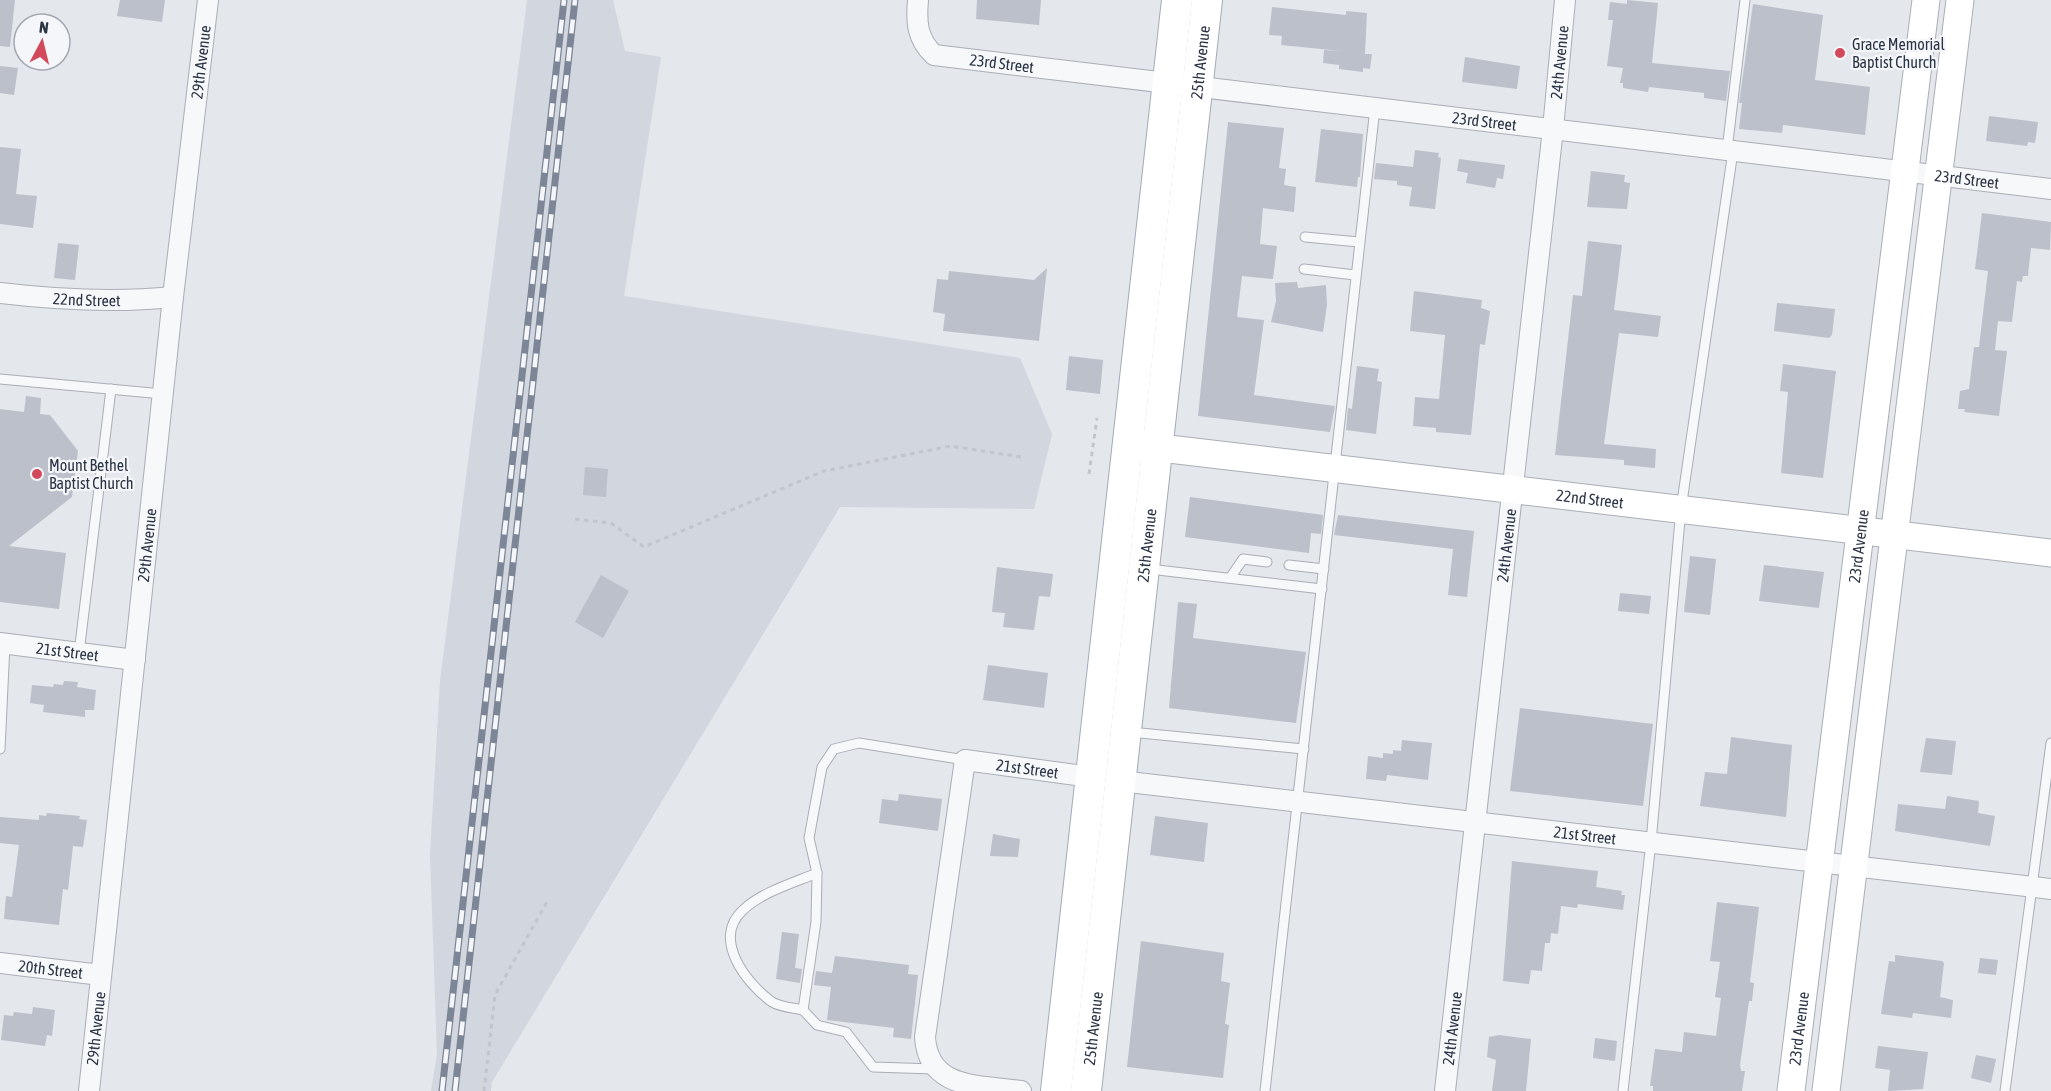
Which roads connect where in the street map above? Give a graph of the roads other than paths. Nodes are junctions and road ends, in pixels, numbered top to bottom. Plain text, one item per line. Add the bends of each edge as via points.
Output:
1 (208, 0) edge
2 (918, 0) edge
3 (1177, 0) edge
4 (1207, 0) edge
5 (1565, 0) edge
6 (1745, 0) edge
7 (1926, 0) edge
8 (1960, 0) edge
9 (1167, 82) junction
10 (1197, 85) junction
11 (1375, 108) junction
12 (1553, 129) junction
13 (1730, 150) junction
14 (1904, 171) junction
15 (1938, 175) junction
16 (2051, 189) edge
17 (1305, 237) dead end
18 (1359, 242) junction
19 (1304, 269) dead end
20 (1355, 275) junction
21 (0, 293) edge
22 (173, 297) junction
23 (0, 379) edge
24 (111, 389) junction
25 (163, 394) junction
26 (1128, 444) junction
27 (1157, 447) junction
28 (1335, 468) junction
29 (1512, 489) junction
30 (1681, 509) junction
31 (1860, 530) junction
32 (1894, 535) junction
33 (2051, 553) edge
34 (1267, 562) dead end
35 (1289, 565) dead end
36 (1144, 568) junction
37 (1324, 569) junction
38 (1230, 578) junction
39 (1322, 589) junction
40 (2, 643) edge
41 (79, 653) junction
42 (135, 660) junction
43 (1126, 731) junction
44 (2051, 743) edge
45 (0, 748) edge
46 (1304, 749) junction
47 (965, 760) junction
48 (1106, 779) junction
49 (1298, 801) junction
50 (1474, 821) junction
51 (1651, 842) junction
52 (1820, 861) junction
53 (1854, 865) junction
54 (817, 873) junction
55 (2031, 886) junction
56 (2051, 889) edge
57 (0, 963) edge
58 (101, 975) junction
59 (803, 1010) junction
60 (934, 1069) junction
61 (89, 1091) edge
62 (1020, 1091) edge
63 (1056, 1091) edge
64 (1086, 1091) edge
65 (1265, 1091) edge
66 (1445, 1091) edge
67 (1623, 1091) edge
68 (1791, 1091) edge
69 (1826, 1091) edge
70 (2006, 1091) edge

1 - 22 street, 29th Avenue
2 - 9 street, 23rd Street via 916,18 922,43 934,55
3 - 9 main road, 25th Avenue
4 - 10 main road, 25th Avenue
5 - 12 street, 24th Avenue
6 - 13 lane
7 - 14 street, 23rd Avenue
8 - 15 street
9 - 10 street, 23rd Street
9 - 26 main road, 25th Avenue
10 - 11 street, 23rd Street
10 - 27 main road, 25th Avenue
11 - 12 street, 23rd Street
11 - 18 lane
12 - 13 street, 23rd Street
12 - 29 street, 24th Avenue
13 - 14 street, 23rd Street
13 - 30 lane
14 - 15 street, 23rd Street
14 - 31 street, 23rd Avenue
15 - 16 street, 23rd Street
15 - 32 street
17 - 18 lane
18 - 20 lane
19 - 20 lane
20 - 28 lane
21 - 22 street, 22nd Street via 122,302
22 - 25 street, 29th Avenue
23 - 24 lane
24 - 25 lane
24 - 41 lane
25 - 42 street, 29th Avenue
26 - 27 street, 22nd Street
26 - 48 main road, 25th Avenue
27 - 28 street, 22nd Street
27 - 36 main road, 25th Avenue
28 - 29 street, 22nd Street
28 - 37 lane
29 - 30 street, 22nd Street
29 - 50 street, 24th Avenue
30 - 31 street, 22nd Street
30 - 51 lane
31 - 32 street, 22nd Street
31 - 52 street, 23rd Avenue
32 - 33 street, 22nd Street
32 - 53 street
34 - 38 lane via 1243,559
35 - 37 lane
36 - 38 lane
36 - 43 main road, 25th Avenue
37 - 39 lane
38 - 39 lane
39 - 46 lane
40 - 41 street, 21st Street
40 - 45 lane
41 - 42 street, 21st Street
42 - 58 street, 29th Avenue
43 - 46 lane
43 - 48 main road, 25th Avenue
44 - 55 lane
46 - 49 lane
47 - 48 street, 21st Street
47 - 54 lane via 859,743 834,749 822,766 809,838
47 - 60 street via 925,1037
48 - 49 street, 21st Street
48 - 63 main road, 25th Avenue
48 - 64 main road, 25th Avenue
49 - 50 street, 21st Street
49 - 65 lane
50 - 51 street, 21st Street
50 - 66 street, 24th Avenue
51 - 52 street, 21st Street
51 - 67 lane
52 - 53 street, 21st Street
52 - 68 street, 23rd Avenue
53 - 55 street, 21st Street
53 - 69 street
54 - 59 lane via 816,922
54 - 59 lane via 741,910 732,925 731,939 740,970 774,1004
55 - 56 street, 21st Street
55 - 70 lane
57 - 58 street, 20th Street
58 - 61 street, 29th Avenue
59 - 60 lane via 817,1025 846,1032 873,1067
60 - 62 street via 951,1081

